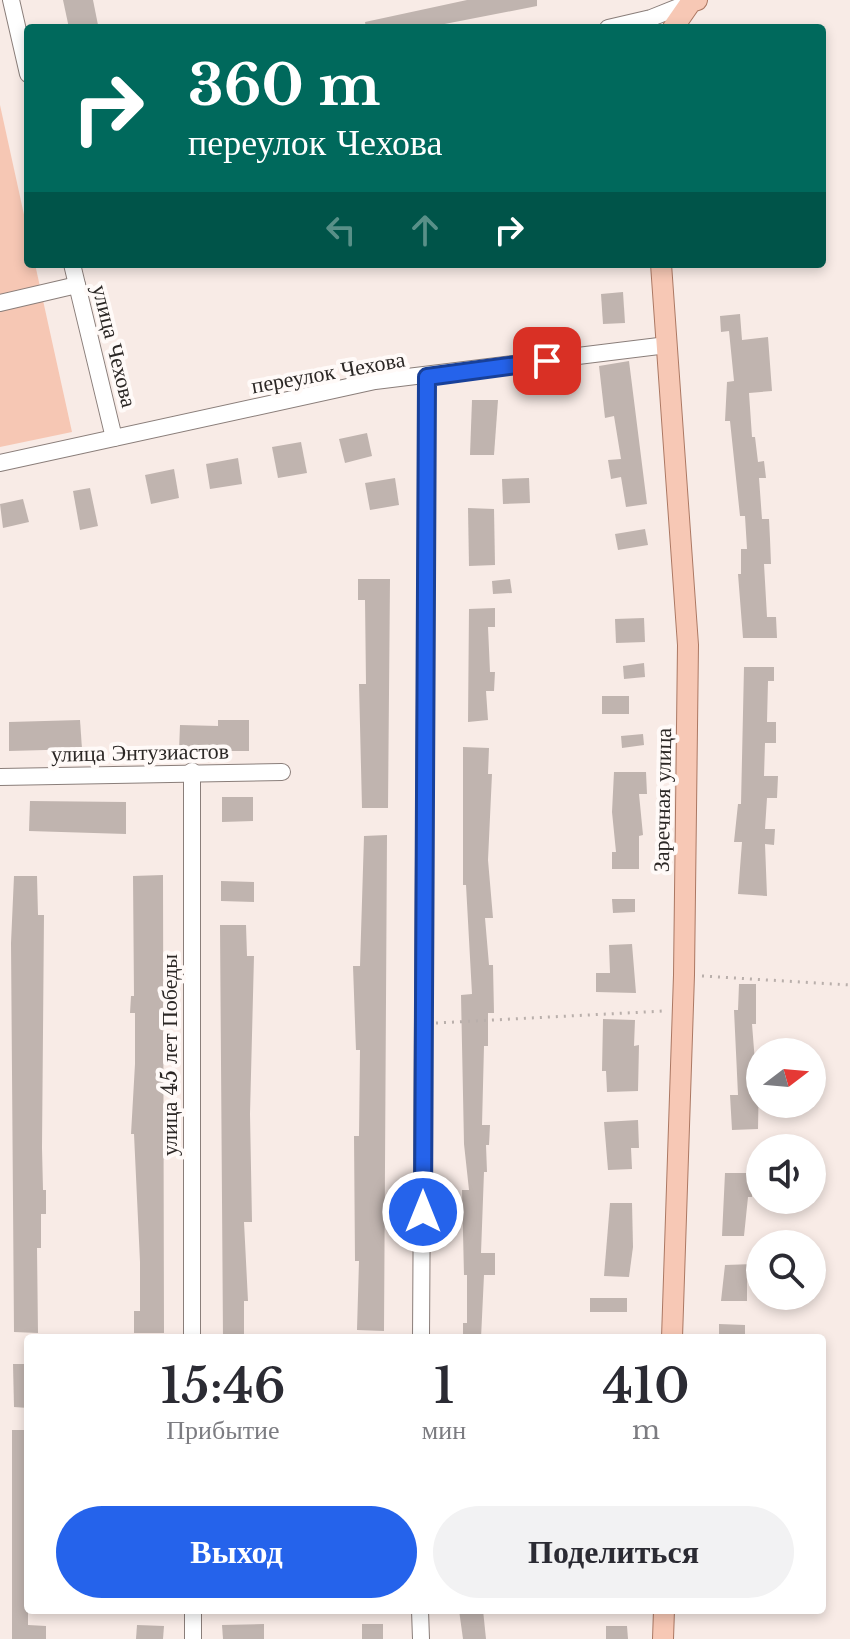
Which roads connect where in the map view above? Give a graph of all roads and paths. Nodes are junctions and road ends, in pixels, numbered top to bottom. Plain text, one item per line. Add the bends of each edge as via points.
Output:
1 (11, 0) edge
2 (694, 1) edge
3 (625, 24) edge
4 (676, 24) edge
5 (24, 57) edge
6 (73, 268) edge
7 (661, 268) edge
8 (77, 285) junction
9 (0, 303) edge
10 (667, 345) junction
11 (427, 377) junction
12 (114, 438) junction
13 (0, 463) edge
14 (192, 771) junction
15 (282, 772) dead end
16 (0, 777) edge
17 (684, 975) junction
18 (850, 985) edge
19 (682, 1009) junction
20 (424, 1024) junction
21 (192, 1334) edge
22 (421, 1334) edge
23 (672, 1334) edge
24 (193, 1614) edge
25 (420, 1614) edge
26 (664, 1614) edge
27 (193, 1639) edge
28 (421, 1639) edge
29 (663, 1639) edge

1 - 5 street
2 - 3 street
2 - 4 main road
6 - 8 street, улица Чехова
7 - 10 main road, Заречная улица
8 - 9 street
8 - 12 street, улица Чехова
10 - 11 street, переулок Чехова
10 - 17 main road, Заречная улица via 688,645
11 - 12 street, переулок Чехова via 375,381
11 - 20 street
12 - 13 street, переулок Чехова
14 - 15 street, улица Энтузиастов
14 - 16 street, улица Энтузиастов
14 - 21 street, улица 45 лет Победы
17 - 18 path
17 - 19 main road, Заречная улица
19 - 20 path
19 - 23 main road, Заречная улица
20 - 22 street
24 - 27 street
25 - 28 street
26 - 29 main road

